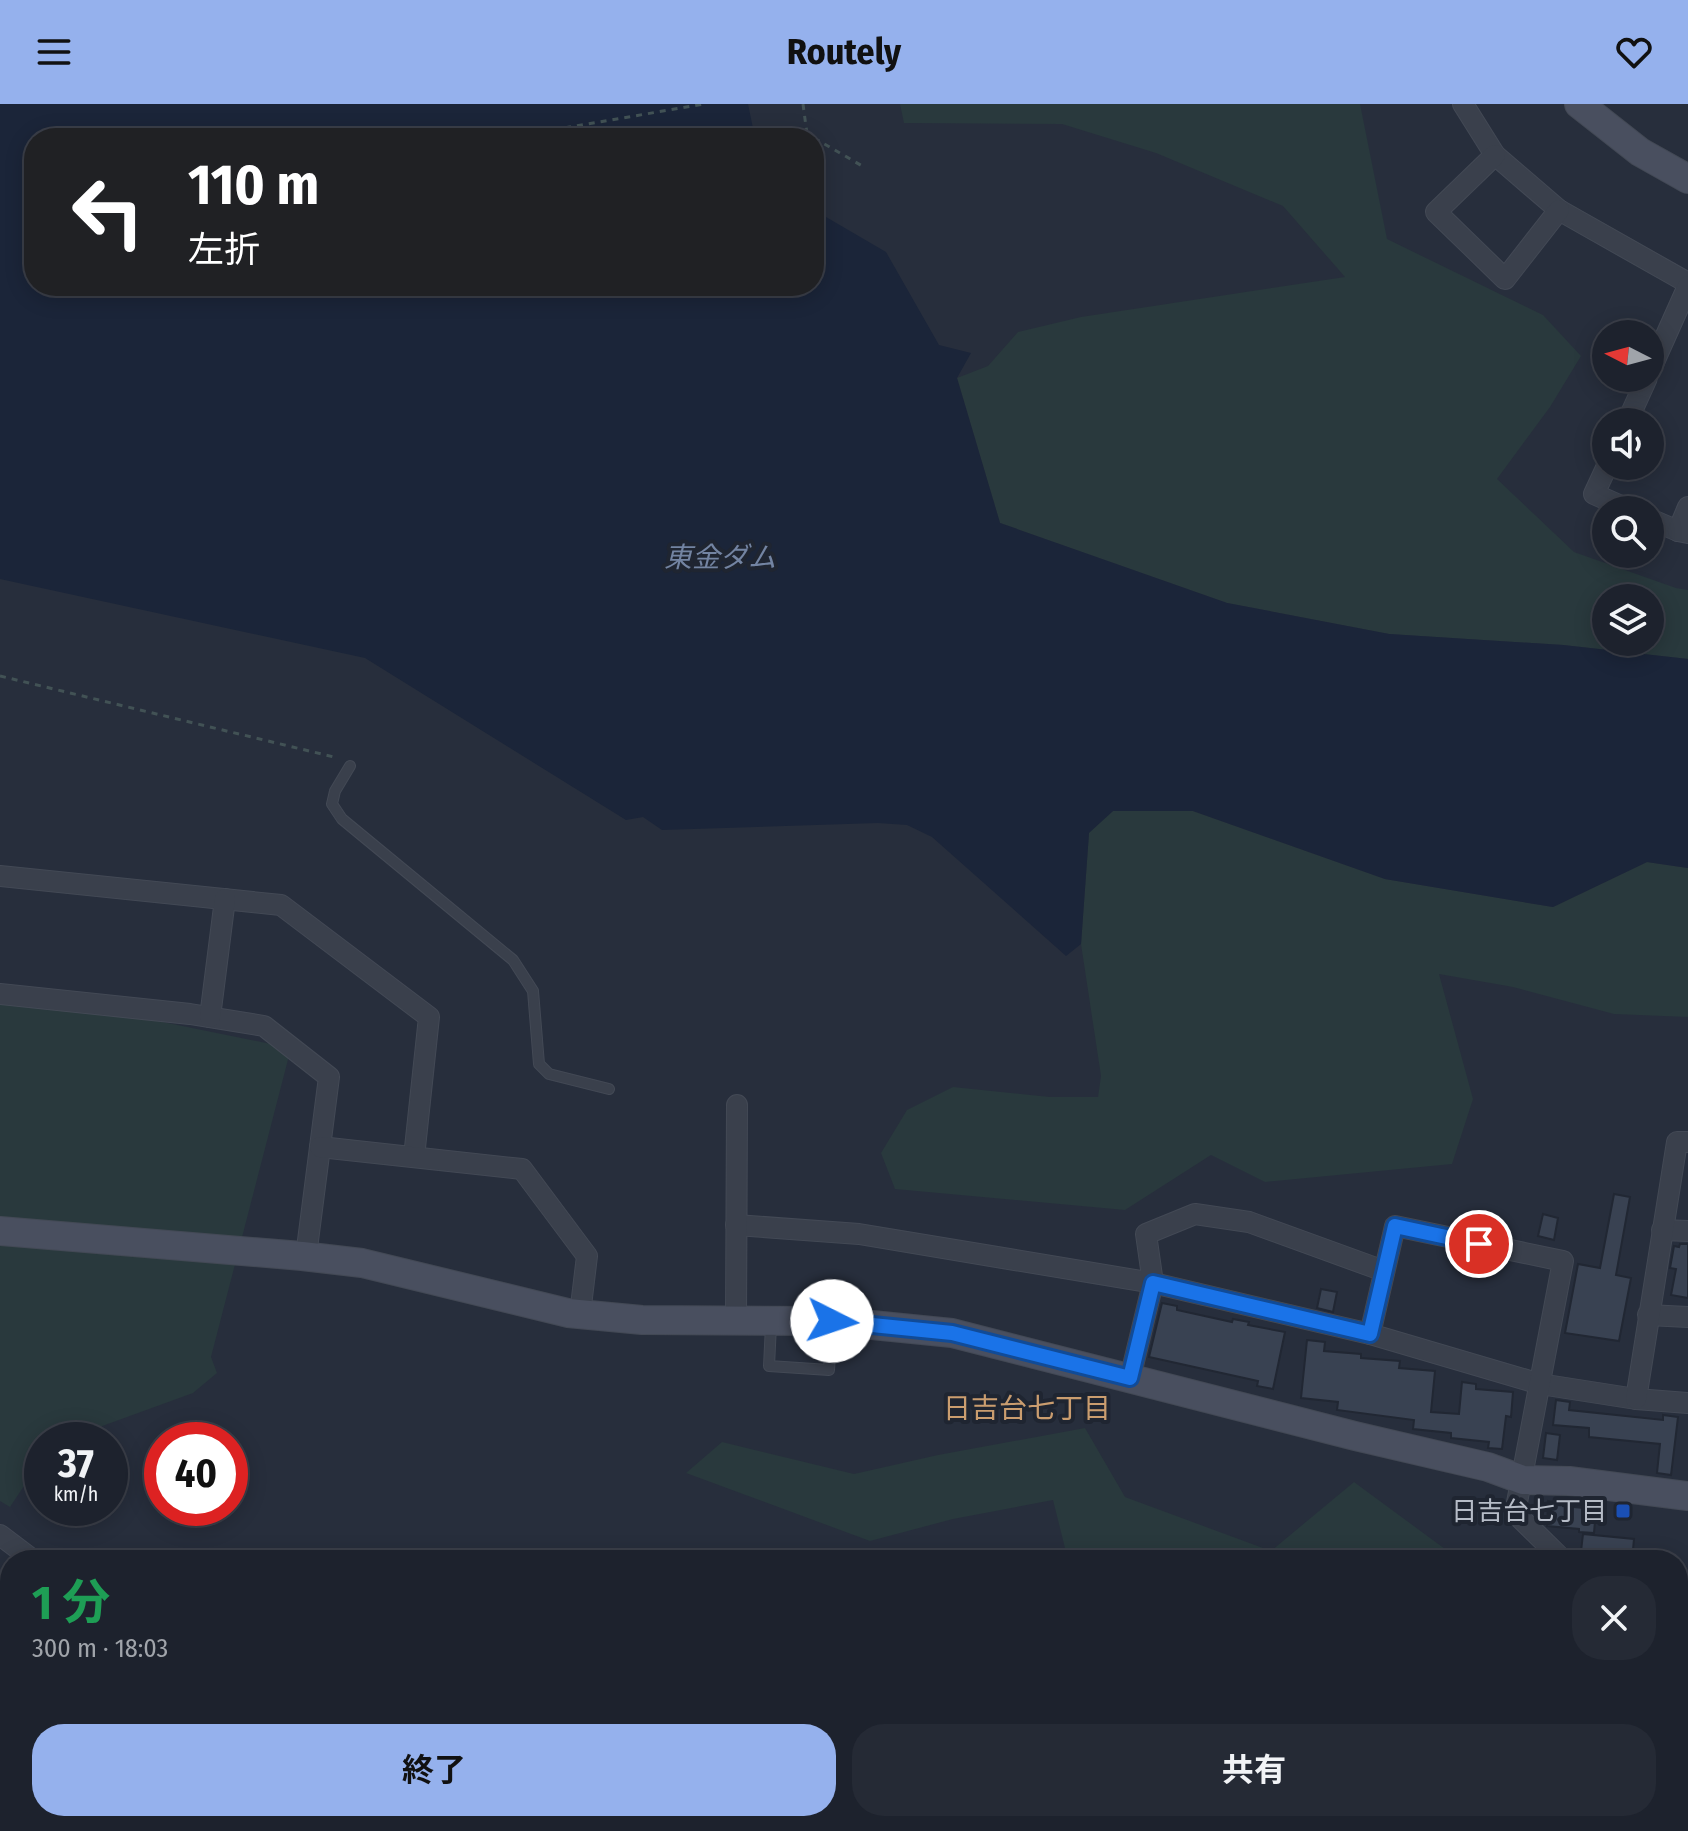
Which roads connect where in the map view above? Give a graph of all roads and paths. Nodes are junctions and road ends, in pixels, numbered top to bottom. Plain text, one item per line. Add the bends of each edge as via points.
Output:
1 (704, 104) edge
2 (803, 104) edge
3 (1463, 104) edge
4 (1579, 104) edge
5 (564, 128) edge
6 (806, 128) edge
7 (824, 144) edge
8 (1495, 155) junction
9 (864, 167) dead end
10 (1688, 179) edge
11 (1559, 210) junction
12 (1688, 285) edge
13 (1664, 339) edge
14 (1600, 480) edge
15 (1598, 496) edge
16 (1688, 507) edge
17 (1664, 525) edge
18 (1683, 532) edge
19 (0, 676) edge
20 (350, 766) joint
21 (0, 876) edge
22 (225, 899) junction
23 (0, 994) edge
24 (210, 1017) junction
25 (609, 1089) dead end
26 (737, 1105) dead end
27 (1688, 1142) edge
28 (320, 1147) junction
29 (414, 1157) junction
30 (736, 1225) junction
31 (1662, 1230) junction
32 (0, 1231) edge
33 (1688, 1231) edge
34 (306, 1256) junction
35 (1384, 1271) junction
36 (1153, 1283) junction
37 (580, 1314) junction
38 (1648, 1315) junction
39 (1688, 1317) edge
40 (772, 1321) junction
41 (832, 1321) junction
42 (736, 1322) junction
43 (1370, 1334) junction
44 (1130, 1378) junction
45 (1540, 1384) junction
46 (1636, 1399) junction
47 (1688, 1403) edge
48 (1523, 1480) junction
49 (1688, 1496) edge
50 (0, 1535) edge
51 (20, 1550) edge
52 (1553, 1550) edge

1 - 5 path
2 - 6 path
3 - 8 street
4 - 10 street via 1640,152
7 - 9 path
8 - 11 street
8 - 11 street via 1436,212 1505,279
11 - 12 street
12 - 13 street
14 - 15 street via 1594,494
16 - 18 street
17 - 18 street
19 - 20 path via 334,755
20 - 25 lane via 332,804 342,819 513,960 533,991 539,1064 549,1074
21 - 22 street
22 - 24 street
22 - 29 street via 281,905 429,1017
23 - 24 street
24 - 28 street via 264,1026 329,1077
26 - 30 street
27 - 31 street via 1677,1142
28 - 29 street
28 - 34 street
29 - 37 street via 522,1169 587,1256
30 - 36 street via 859,1234
30 - 42 street
31 - 33 street
31 - 38 street
32 - 34 street
34 - 37 street via 362,1263
35 - 36 street via 1249,1222 1195,1214 1146,1234
35 - 43 street
35 - 45 street via 1395,1226 1563,1261
36 - 43 street
36 - 44 street
37 - 42 street
38 - 39 street
38 - 46 street
40 - 41 street
40 - 41 lane via 769,1366 829,1370
40 - 42 street
41 - 44 street via 952,1333
43 - 45 street
44 - 48 street
45 - 46 street
45 - 48 street
46 - 47 street
48 - 49 street
48 - 52 street via 1515,1513
50 - 51 street

